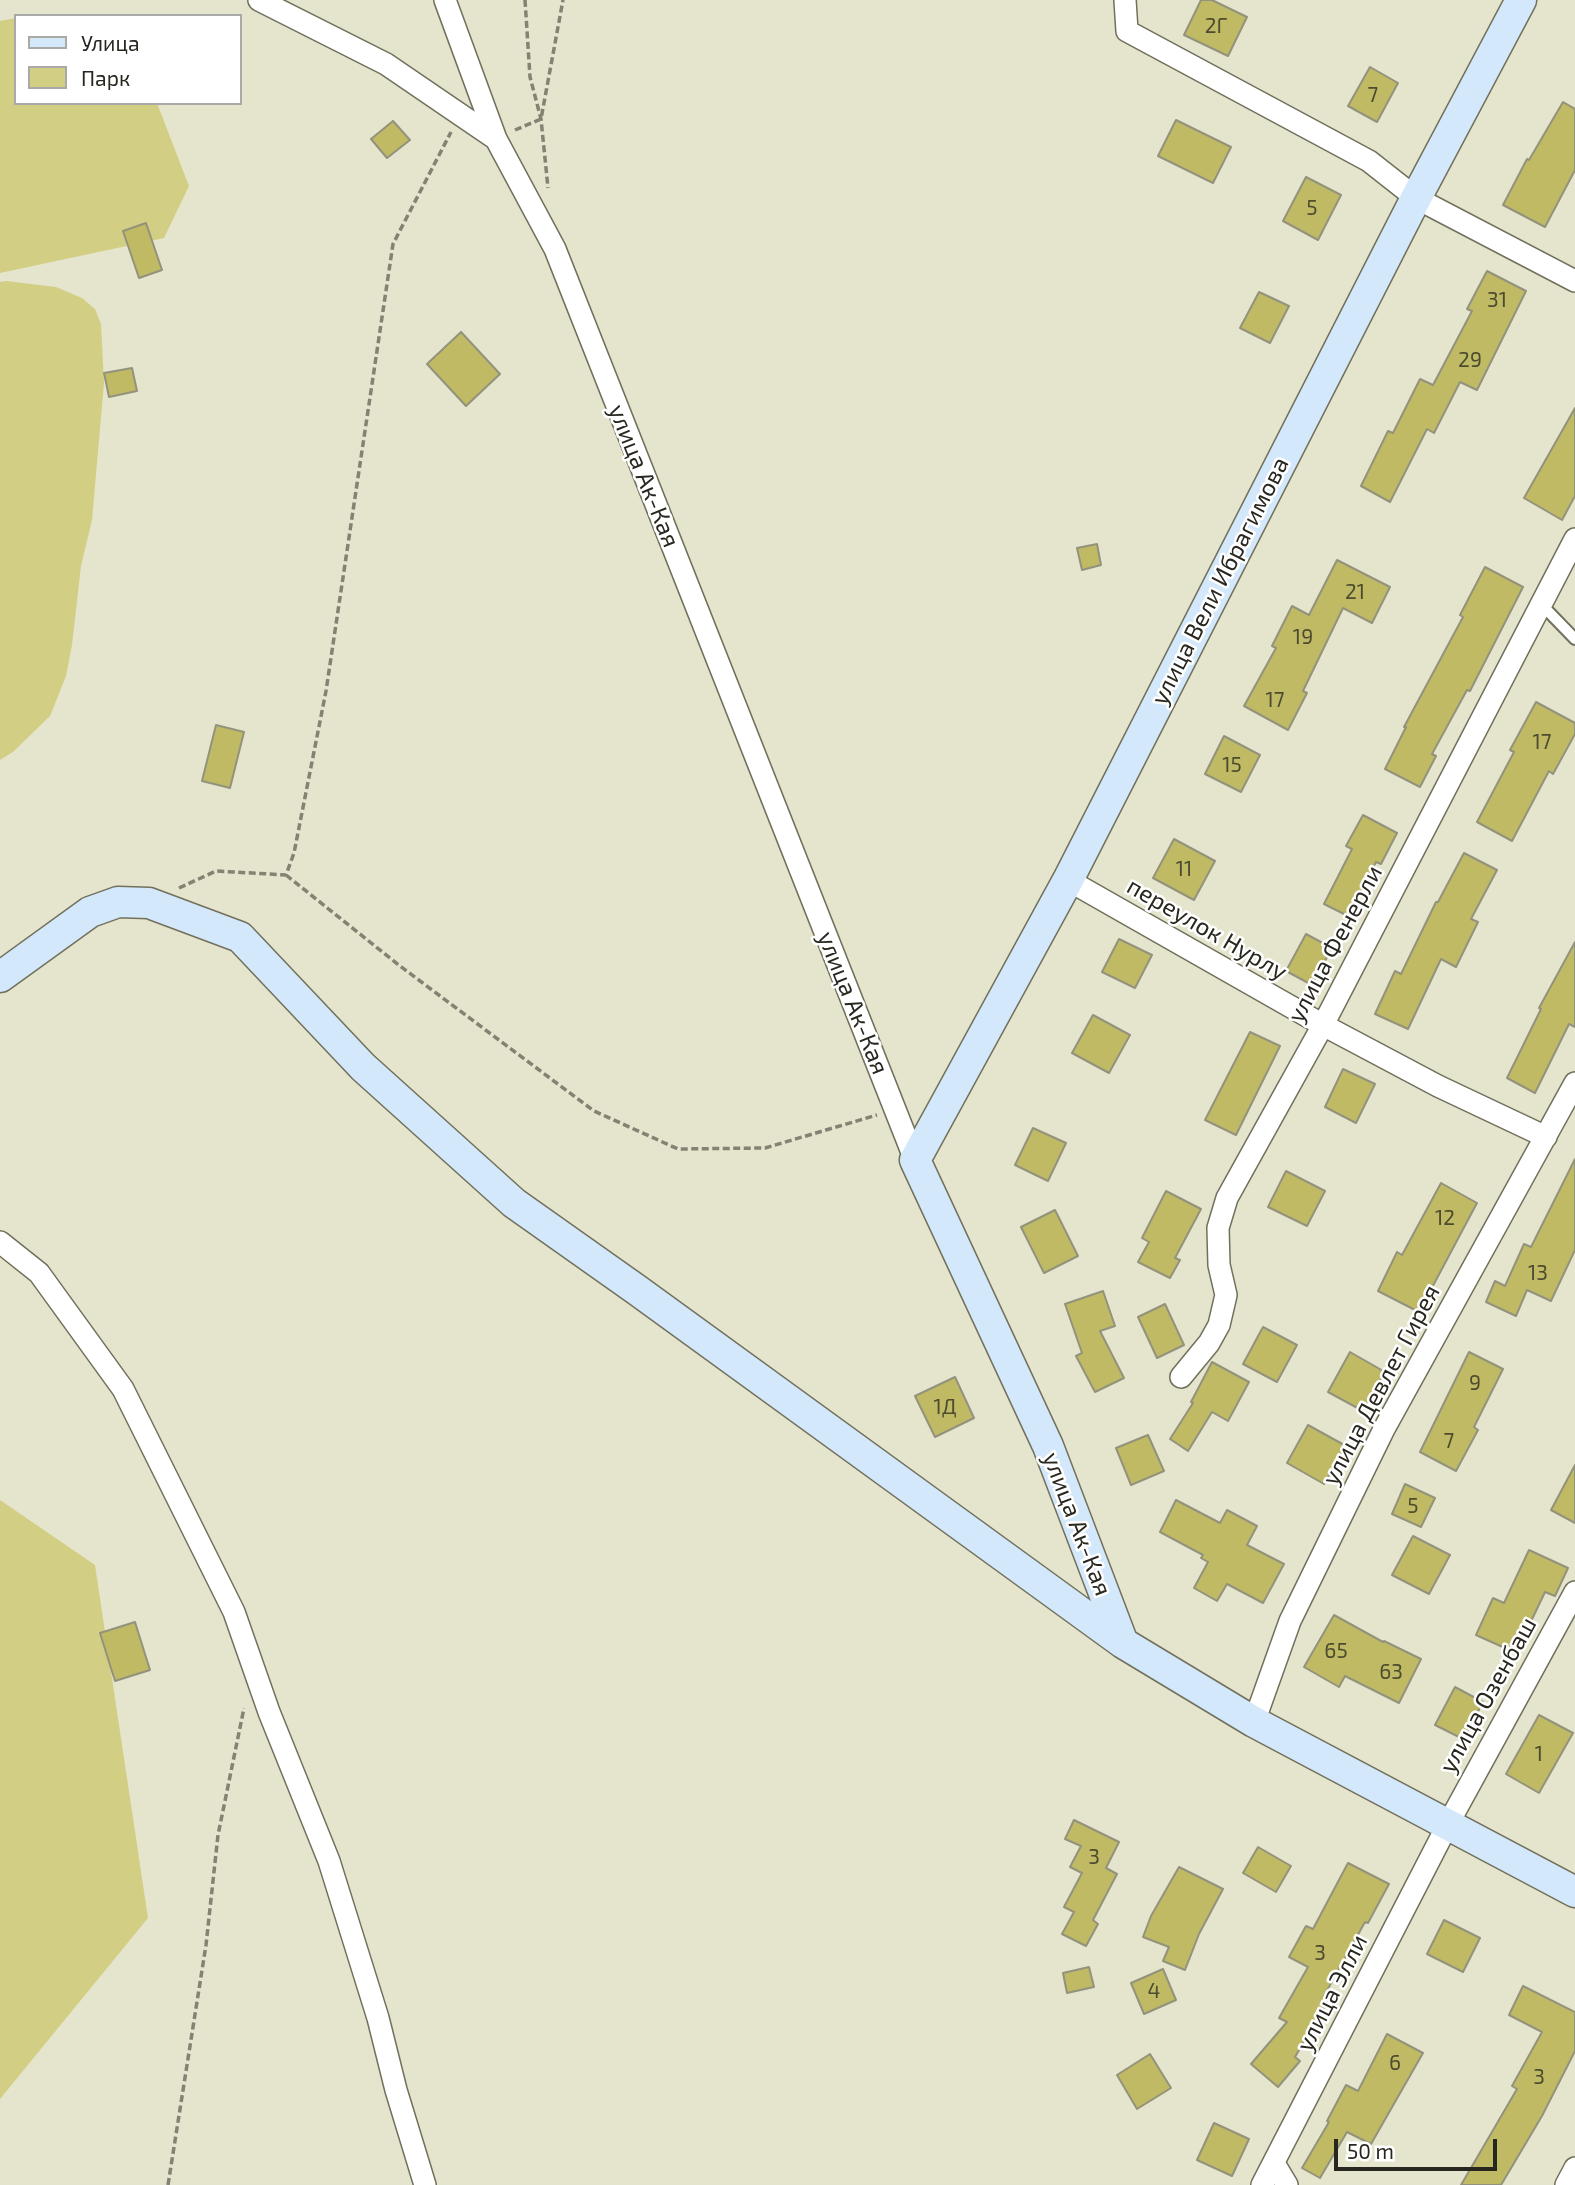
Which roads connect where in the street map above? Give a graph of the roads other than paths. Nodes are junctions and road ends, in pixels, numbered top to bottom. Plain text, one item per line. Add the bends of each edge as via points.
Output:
1 (259, 0) edge
2 (1125, 0) edge
3 (1521, 0) edge
4 (444, 2) edge
5 (496, 139) junction
6 (1416, 198) junction
7 (1575, 281) edge
8 (1575, 539) edge
9 (1542, 605) junction
10 (1575, 639) edge
11 (1068, 880) junction
12 (0, 977) edge
13 (1323, 1025) junction
14 (1575, 1083) edge
15 (1546, 1137) junction
16 (915, 1160) junction
17 (0, 1242) edge
18 (1181, 1377) dead end
19 (1575, 1592) edge
20 (1123, 1643) junction
21 (1254, 1722) junction
22 (1448, 1824) junction
23 (1575, 1892) edge
24 (1275, 2165) junction
25 (1575, 2168) edge
26 (425, 2185) edge
27 (1262, 2185) edge
28 (1287, 2185) edge
29 (1566, 2185) edge

1 - 5 street, улица Ак-Кая via 386,64
2 - 6 street via 1127,31 1369,161
3 - 6 street, улица Вели Ибрагимова
4 - 5 street
5 - 16 street, улица Ак-Кая via 555,249
6 - 7 street
6 - 11 street, улица Вели Ибрагимова
8 - 9 street, улица Фенерли
9 - 10 lane
9 - 13 street, улица Фенерли
11 - 13 street, переулок Нурлу
11 - 16 street, улица Вели Ибрагимова
12 - 20 street via 90,912 118,902 149,903 240,937 363,1067 514,1203
13 - 15 street, переулок Нурлу
13 - 18 street, улица Фенерли via 1227,1198 1218,1228 1226,1294 1219,1325
14 - 15 street, улица Девлет Гирея
15 - 21 street, улица Девлет Гирея via 1384,1429 1290,1621
16 - 20 street, улица Ак-Кая via 1048,1446
17 - 26 street via 39,1273 123,1389 234,1612 329,1861
19 - 22 street, улица Озенбаш
20 - 21 street
21 - 22 street
22 - 23 street
22 - 24 street, улица Элли
24 - 27 street, улица Элли
24 - 28 street
25 - 29 street

